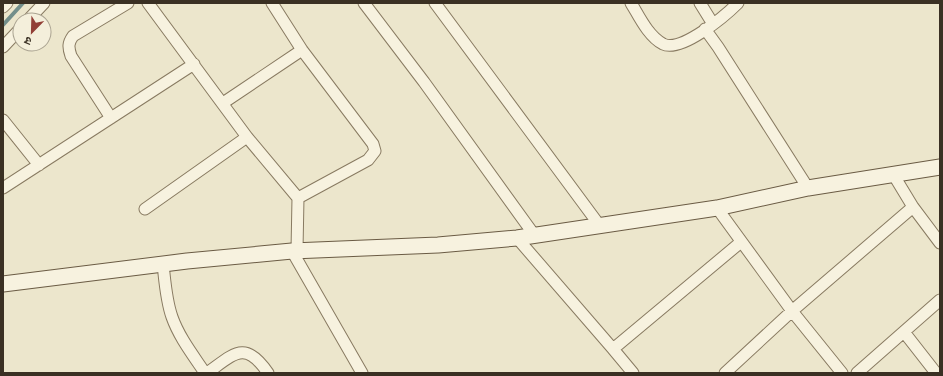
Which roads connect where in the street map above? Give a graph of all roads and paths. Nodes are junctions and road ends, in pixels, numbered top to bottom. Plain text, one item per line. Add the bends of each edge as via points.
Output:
1 (7, 3) edge
2 (44, 3) edge
3 (128, 3) edge
4 (148, 3) edge
5 (272, 3) edge
6 (364, 3) edge
7 (435, 3) edge
8 (631, 3) edge
9 (700, 3) edge
10 (738, 3) edge
11 (3, 7) edge
12 (36, 12) edge
13 (709, 27) junction
14 (12, 37) edge
15 (3, 47) edge
16 (302, 50) junction
17 (194, 64) junction
18 (223, 103) junction
19 (111, 118) junction
20 (3, 120) edge
21 (247, 137) junction
22 (39, 165) junction
23 (940, 167) edge
24 (893, 174) junction
25 (3, 188) edge
26 (808, 188) junction
27 (298, 198) junction
28 (913, 207) junction
29 (717, 208) junction
30 (146, 209) dead end
31 (600, 226) junction
32 (535, 236) junction
33 (517, 238) junction
34 (742, 242) junction
35 (940, 243) edge
36 (295, 251) junction
37 (163, 264) junction
38 (3, 284) edge
39 (940, 300) edge
40 (792, 311) junction
41 (904, 332) junction
42 (613, 349) junction
43 (206, 373) edge
44 (268, 373) edge
45 (362, 373) edge
46 (633, 373) edge
47 (725, 373) edge
48 (842, 373) edge
49 (857, 373) edge
50 (936, 373) edge

1 - 11 street
2 - 12 street
3 - 19 street via 73,36 69,41 71,56
4 - 17 street
5 - 16 street
6 - 32 street
7 - 31 street
8 - 13 street via 653,36 669,46 681,43
9 - 13 street
10 - 13 street
13 - 26 street via 718,47
14 - 15 street
16 - 18 street
16 - 27 street via 373,144 375,151 368,160
17 - 18 street
17 - 19 street
18 - 21 street
19 - 22 street
20 - 22 street
21 - 27 street
21 - 30 street
22 - 25 street
23 - 24 street
24 - 26 street
24 - 28 street
26 - 29 street
27 - 36 street
28 - 35 street
28 - 40 street
29 - 31 street
29 - 34 street
31 - 32 street
32 - 33 street
33 - 36 street via 438,245
33 - 42 street
34 - 40 street
34 - 42 street
36 - 37 street
36 - 45 street
37 - 38 street
37 - 43 street via 165,289 172,317 182,338
39 - 41 street
40 - 47 street
40 - 48 street
41 - 49 street
41 - 50 street
42 - 46 street
43 - 44 street via 235,354 244,352 255,356

